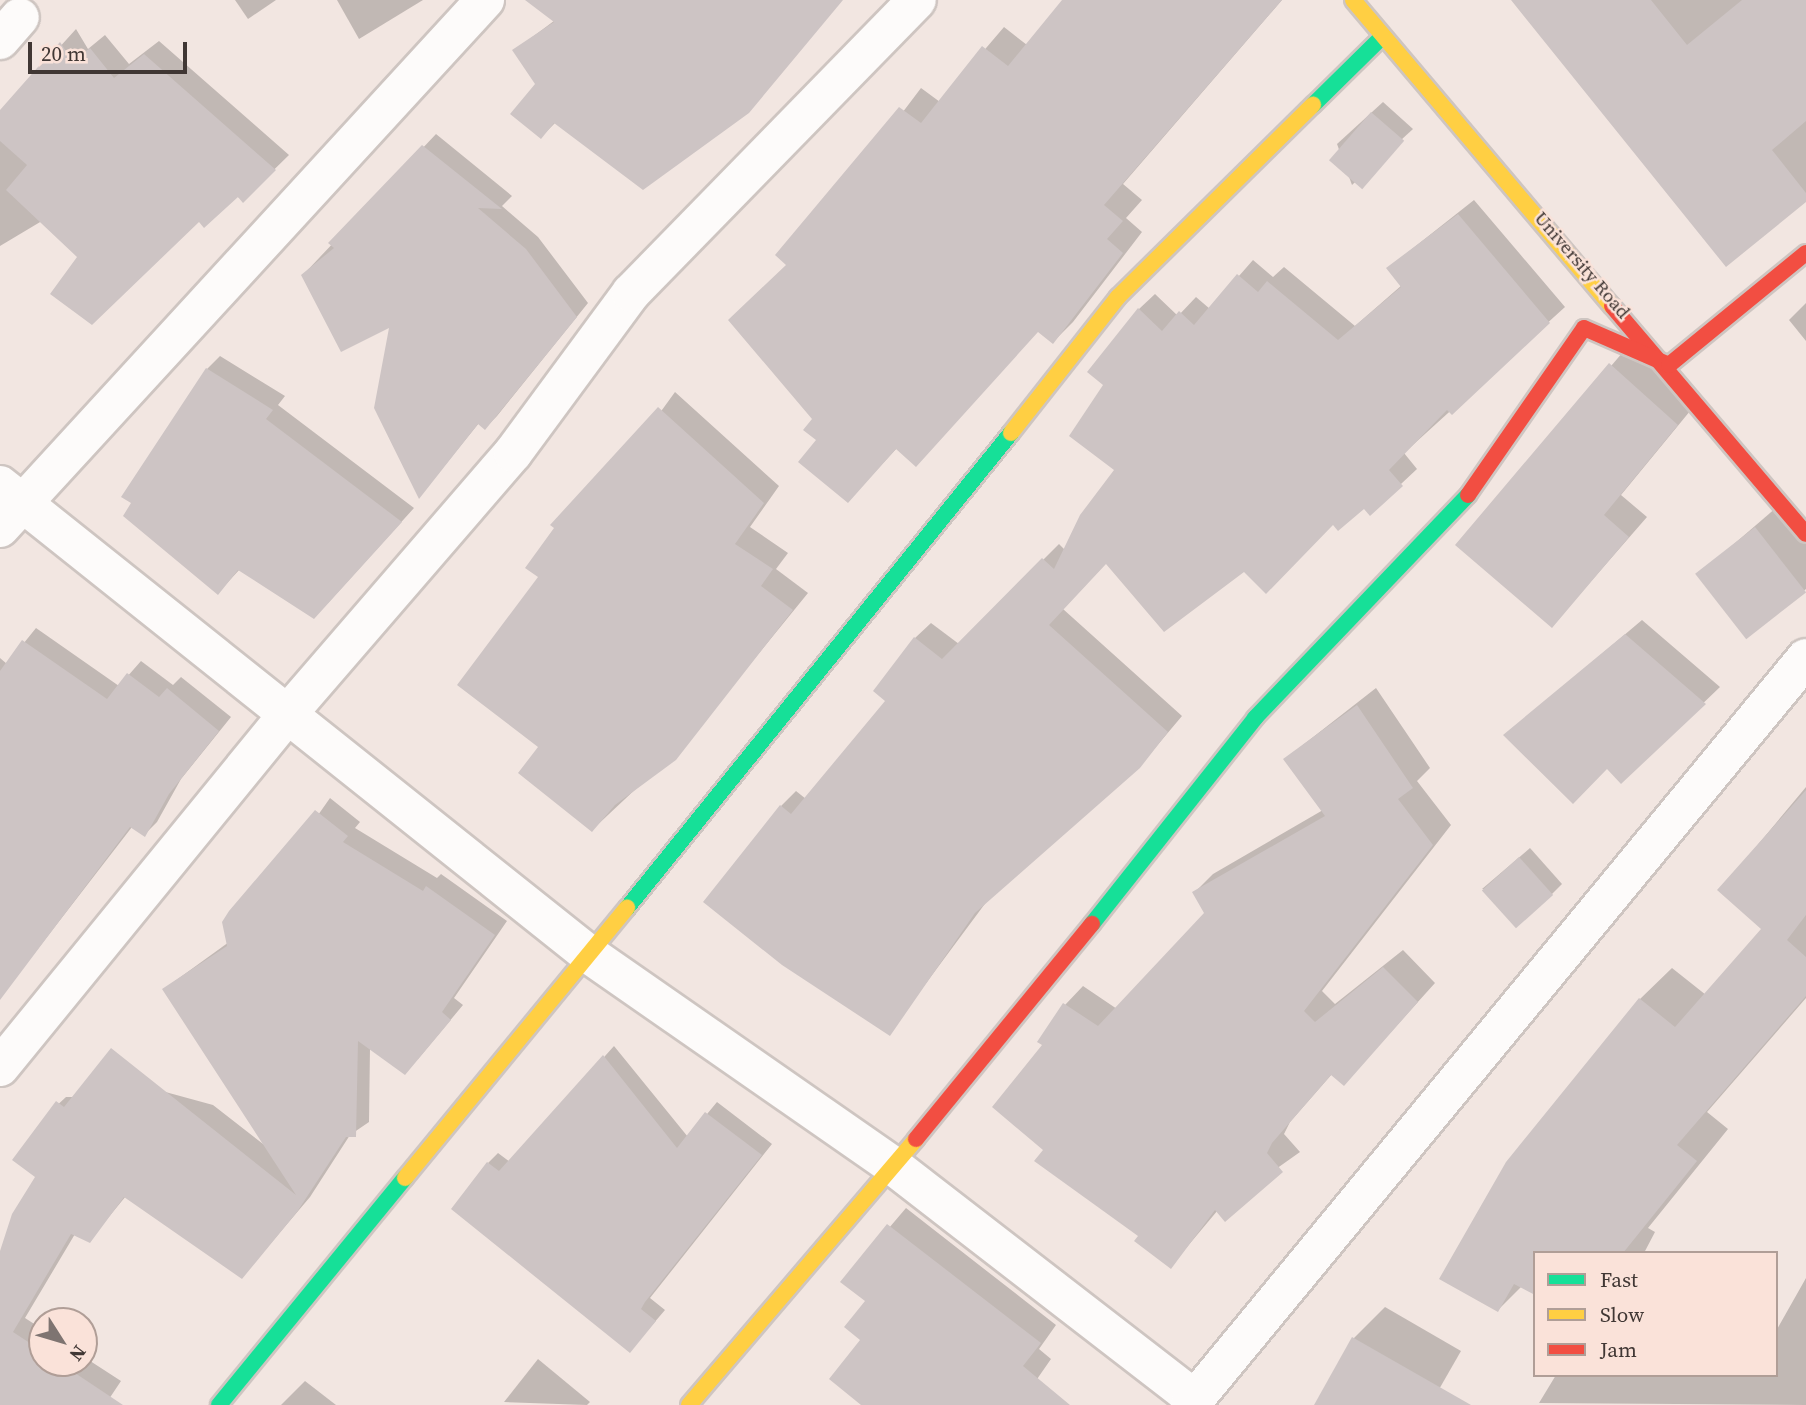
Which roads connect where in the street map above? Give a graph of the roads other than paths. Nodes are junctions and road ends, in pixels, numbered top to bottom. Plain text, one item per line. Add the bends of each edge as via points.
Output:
1 (485, 0) edge
2 (917, 0) edge
3 (1353, 0) edge
4 (1382, 36) junction
5 (1806, 253) edge
6 (1669, 365) junction
7 (13, 493) edge
8 (0, 528) edge
9 (1806, 534) edge
10 (1806, 658) edge
11 (285, 717) junction
12 (587, 953) junction
13 (0, 1067) edge
14 (892, 1165) junction
15 (1192, 1402) edge
16 (219, 1405) edge
17 (689, 1405) edge

1 - 7 street
2 - 11 street via 631,293 513,453
3 - 4 street, University Road
4 - 6 street, University Road
4 - 12 street via 1118,297 864,620
5 - 6 street
6 - 9 street, University Road
6 - 14 street via 1584,328 1472,491 1255,718
7 - 8 street
7 - 11 street
10 - 15 street
11 - 12 street
11 - 13 street
12 - 14 street
12 - 16 street
14 - 15 street
14 - 17 street

